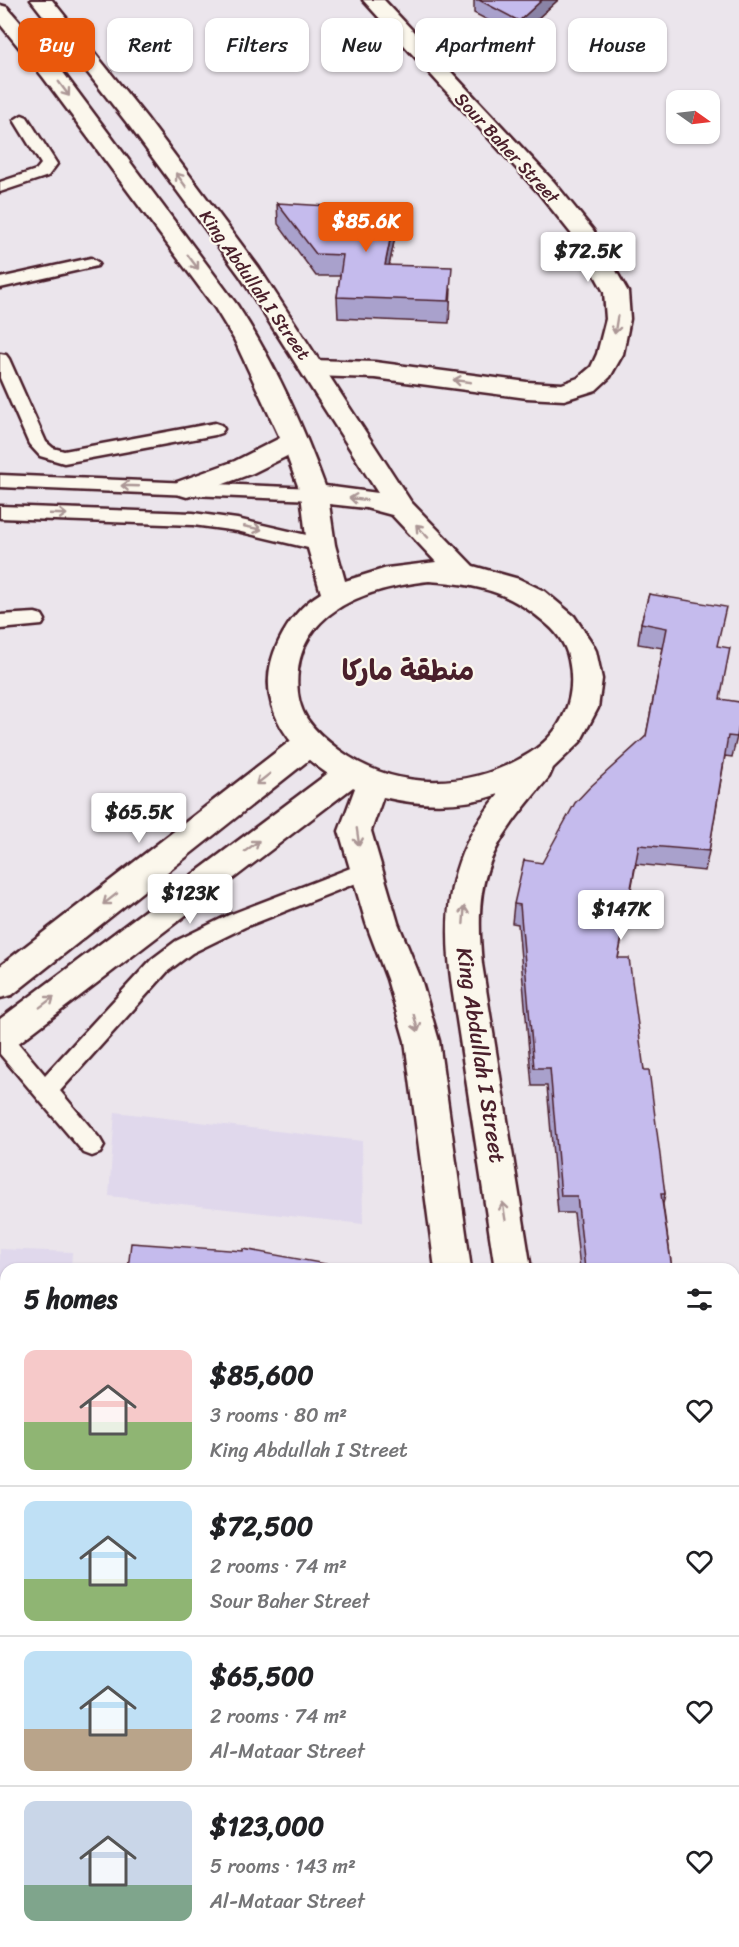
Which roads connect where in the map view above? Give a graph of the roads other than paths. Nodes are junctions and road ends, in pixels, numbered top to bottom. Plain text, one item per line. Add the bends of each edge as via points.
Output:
1 (41, 0) edge
2 (373, 0) edge
3 (0, 11) edge
4 (22, 120) dead end
5 (0, 187) edge
6 (91, 263) dead end
7 (0, 283) edge
8 (0, 359) edge
9 (313, 368) junction
10 (215, 429) dead end
11 (295, 441) junction
12 (0, 481) edge
13 (154, 487) junction
14 (187, 488) junction
15 (314, 494) junction
16 (401, 508) junction
17 (0, 512) edge
18 (149, 517) junction
19 (321, 544) junction
20 (463, 573) junction
21 (336, 596) junction
22 (35, 620) dead end
23 (0, 622) edge
24 (309, 743) junction
25 (548, 758) junction
26 (362, 778) junction
27 (366, 870) junction
28 (0, 986) edge
29 (0, 1038) edge
30 (45, 1091) junction
31 (92, 1146) dead end
32 (452, 1263) edge
33 (512, 1263) edge

9 -> 1 main road, King Abdullah I Street via 250,273
2 -> 9 main road, Sour Baher Street via 546,187 585,235 616,292 618,319 610,354 601,371 587,384 564,392 375,370
3 -> 11 main road, King Abdullah I Street via 51,72 225,305 247,339
4 - 5 lane via 49,164 34,177
6 - 7 lane
8 - 10 lane via 38,444 52,455 64,457
9 - 16 main road, King Abdullah I Street
11 - 14 main road via 244,467
11 - 15 main road, King Abdullah I Street
13 -> 12 lane
13 - 14 lane
13 - 18 lane
14 - 15 lane
16 -> 15 main road
15 - 19 main road, King Abdullah I Street
20 -> 16 main road, King Abdullah I Street
17 -> 18 lane
18 -> 19 lane via 237,525
19 - 21 main road, King Abdullah I Street
20 - 21 main road via 396,574
20 - 25 main road via 500,582 534,598 561,620 579,646 588,675 586,705 572,734
21 - 24 main road via 311,615 293,638 284,664 282,691 291,718
22 - 23 lane
24 - 26 main road
24 -> 28 main road
25 - 26 main road via 519,775 485,787 448,792 409,790
33 -> 25 main road, King Abdullah I Street via 463,956 463,912 470,870 489,826
26 -> 27 main road via 355,831
29 -> 26 main road
27 - 30 lane via 237,921 184,947 160,965
27 -> 32 main road via 422,1041
29 - 30 lane
30 - 31 lane

